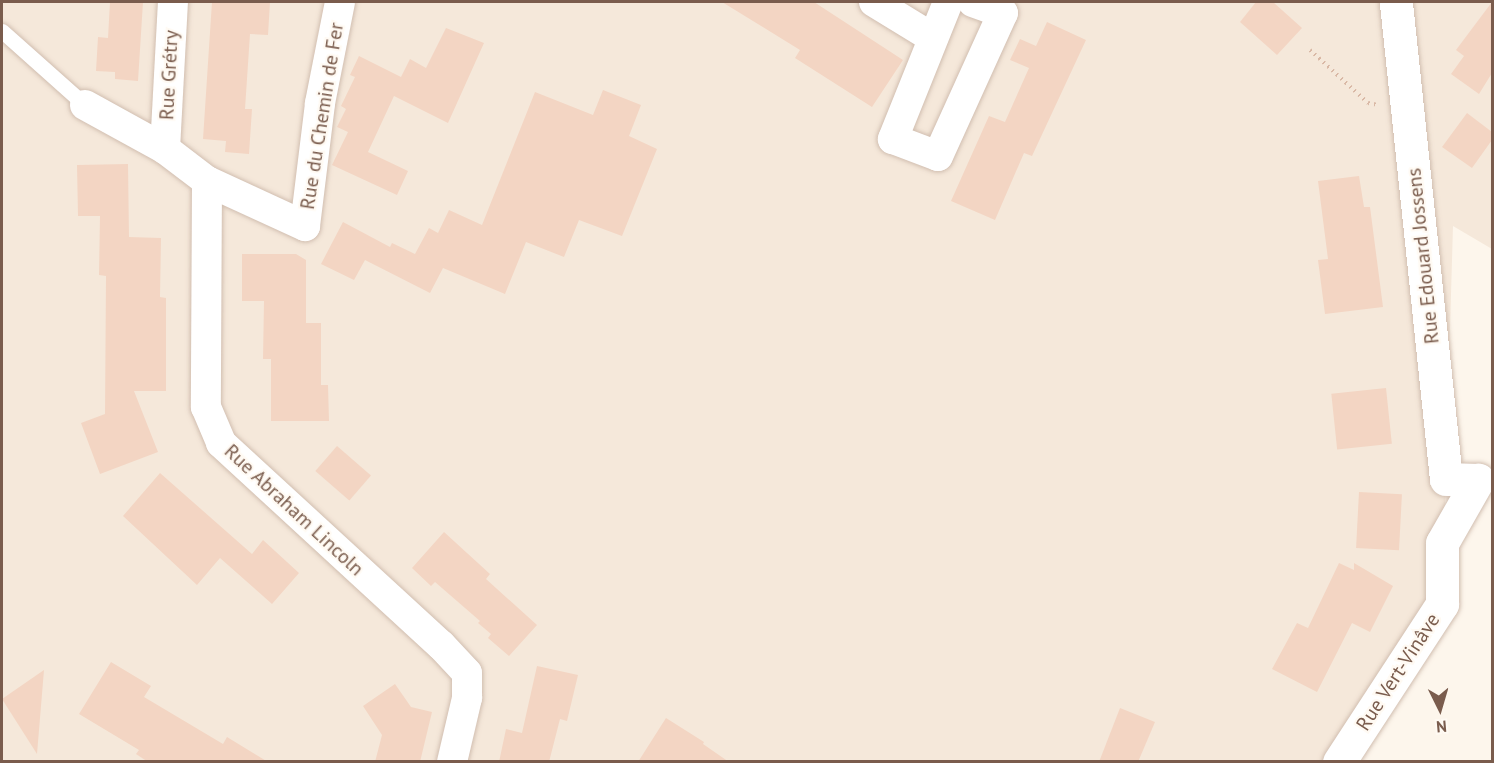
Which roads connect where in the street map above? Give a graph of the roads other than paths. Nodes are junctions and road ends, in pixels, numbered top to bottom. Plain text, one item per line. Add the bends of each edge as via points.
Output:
1 (173, 2) edge
2 (340, 2) edge
3 (874, 2) edge
4 (948, 2) edge
5 (973, 2) edge
6 (1396, 2) edge
7 (2, 31) edge
8 (933, 38) junction
9 (85, 105) joint
10 (165, 149) junction
11 (207, 181) junction
12 (1485, 479) edge
13 (452, 762) edge
14 (1339, 762) edge

1 - 10 street, Rue Grétry
2 - 11 street, Rue du Chemin de Fer via 320,103 305,226
3 - 8 street
4 - 8 street
5 - 8 street via 1003,13 938,156 893,139
6 - 12 street, Rue Edouard Jossens via 1446,479
7 - 9 lane, Rue du Chemin de Fer
9 - 10 street, Rue du Chemin de Fer
10 - 11 street, Rue du Chemin de Fer
11 - 13 street, Rue Abraham Lincoln via 206,407 221,443 441,645 467,674 467,698
12 - 14 street, Rue Vert-Vinâve via 1442,543 1442,604

